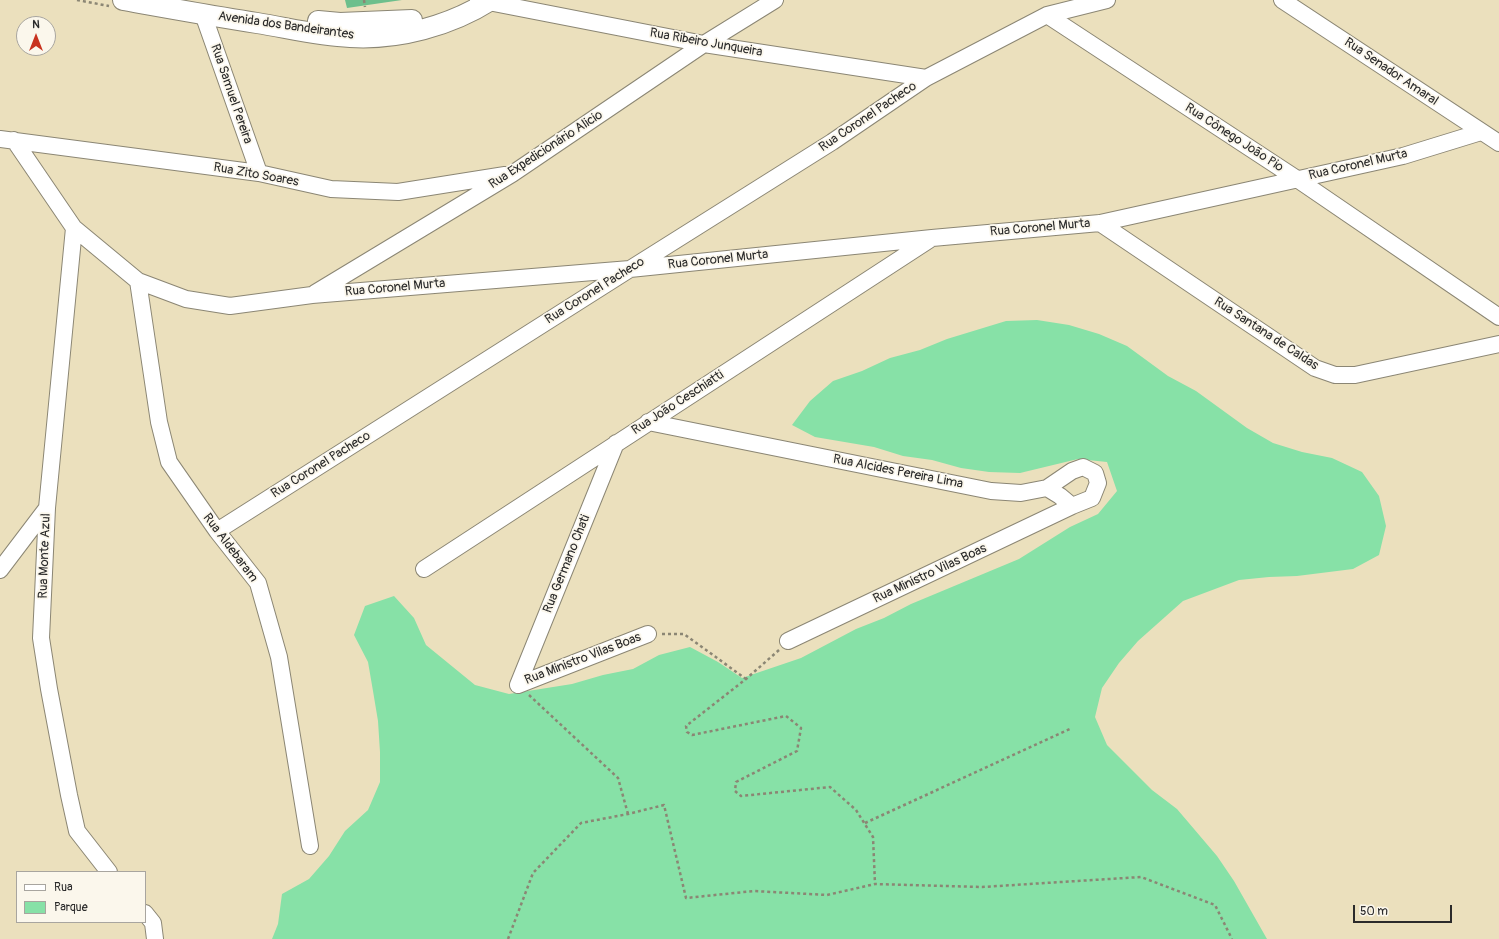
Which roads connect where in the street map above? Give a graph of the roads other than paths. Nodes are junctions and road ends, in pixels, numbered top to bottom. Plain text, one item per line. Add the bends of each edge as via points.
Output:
1 (123, 0) edge
2 (464, 0) edge
3 (776, 0) edge
4 (1107, 0) edge
5 (1282, 0) edge
6 (485, 1) edge
7 (201, 7) edge
8 (1047, 15) junction
9 (704, 44) junction
10 (926, 78) junction
11 (1481, 132) junction
12 (7, 139) edge
13 (1499, 143) edge
14 (259, 173) junction
15 (512, 174) junction
16 (1297, 179) junction
17 (1100, 223) junction
18 (74, 228) junction
19 (932, 238) junction
20 (630, 269) junction
21 (138, 281) junction
22 (312, 295) junction
23 (1499, 317) edge
24 (1499, 344) edge
25 (648, 422) junction
26 (616, 443) junction
27 (1047, 488) junction
28 (1072, 506) junction
29 (47, 508) junction
30 (217, 531) junction
31 (424, 569) dead end
32 (0, 570) edge
33 (648, 634) road end
34 (788, 641) road end
35 (518, 685) joint
36 (310, 846) dead end
37 (108, 871) edge
38 (146, 914) edge
39 (155, 939) edge

1 - 7 street, Avenida dos Bandeirantes
2 - 7 street, Avenida dos Bandeirantes via 415,19 340,23
3 - 9 street, Rua Expedicionário Alicio
4 - 8 street, Rua Coronel Pacheco
5 - 11 street, Rua Senador Amaral
6 - 7 street, Avenida dos Bandeirantes via 460,17 444,23 410,32 369,38 333,36
6 - 9 street, Rua Ribeiro Junqueira
7 - 14 street, Rua Samuel Pereira
8 - 10 street, Rua Coronel Pacheco
8 - 16 street, Rua Cônego João Pio
9 - 10 street, Rua Ribeiro Junqueira
9 - 15 street, Rua Expedicionário Alicio
10 - 20 street, Rua Coronel Pacheco via 832,142
11 - 13 street, Rua Senador Amaral
11 - 16 street, Rua Coronel Murta via 1403,156
12 - 14 street, Rua Zito Soares
12 - 18 street, Rua Coronel Murta
14 - 15 street, Rua Zito Soares via 331,189 398,192
15 - 22 street, Rua Expedicionário Alicio
16 - 17 street, Rua Coronel Murta
16 - 23 street, Rua Cônego João Pio
17 - 19 street, Rua Coronel Murta
17 - 24 street, Rua Santana de Caldas via 1315,368 1335,375 1355,375
18 - 21 street, Rua Coronel Murta
18 - 29 street, Rua Monte Azul
19 - 20 street, Rua Coronel Murta
19 - 25 street, Rua João Ceschiatti
20 - 22 street, Rua Coronel Murta
20 - 30 street, Rua Coronel Pacheco
21 - 22 street, Rua Coronel Murta via 186,299 230,306
21 - 30 street, Rua Aldebaram via 159,422 169,462
25 - 26 street, Rua João Ceschiatti
25 - 27 street, Rua Alcides Pereira Lima via 991,491 1021,493
26 - 31 street, Rua João Ceschiatti
26 - 35 street, Rua Germano Chati
27 - 28 street
27 - 28 street, Rua Alcides Pereira Lima via 1072,471 1083,467 1094,473 1098,483 1092,498
28 - 34 street, Rua Ministro Vilas Boas
29 - 32 street
29 - 37 street, Rua Monte Azul via 41,638 49,689 78,831
30 - 36 street, Rua Aldebaram via 258,583 279,656
33 - 35 street, Rua Ministro Vilas Boas
38 - 39 street via 153,923

